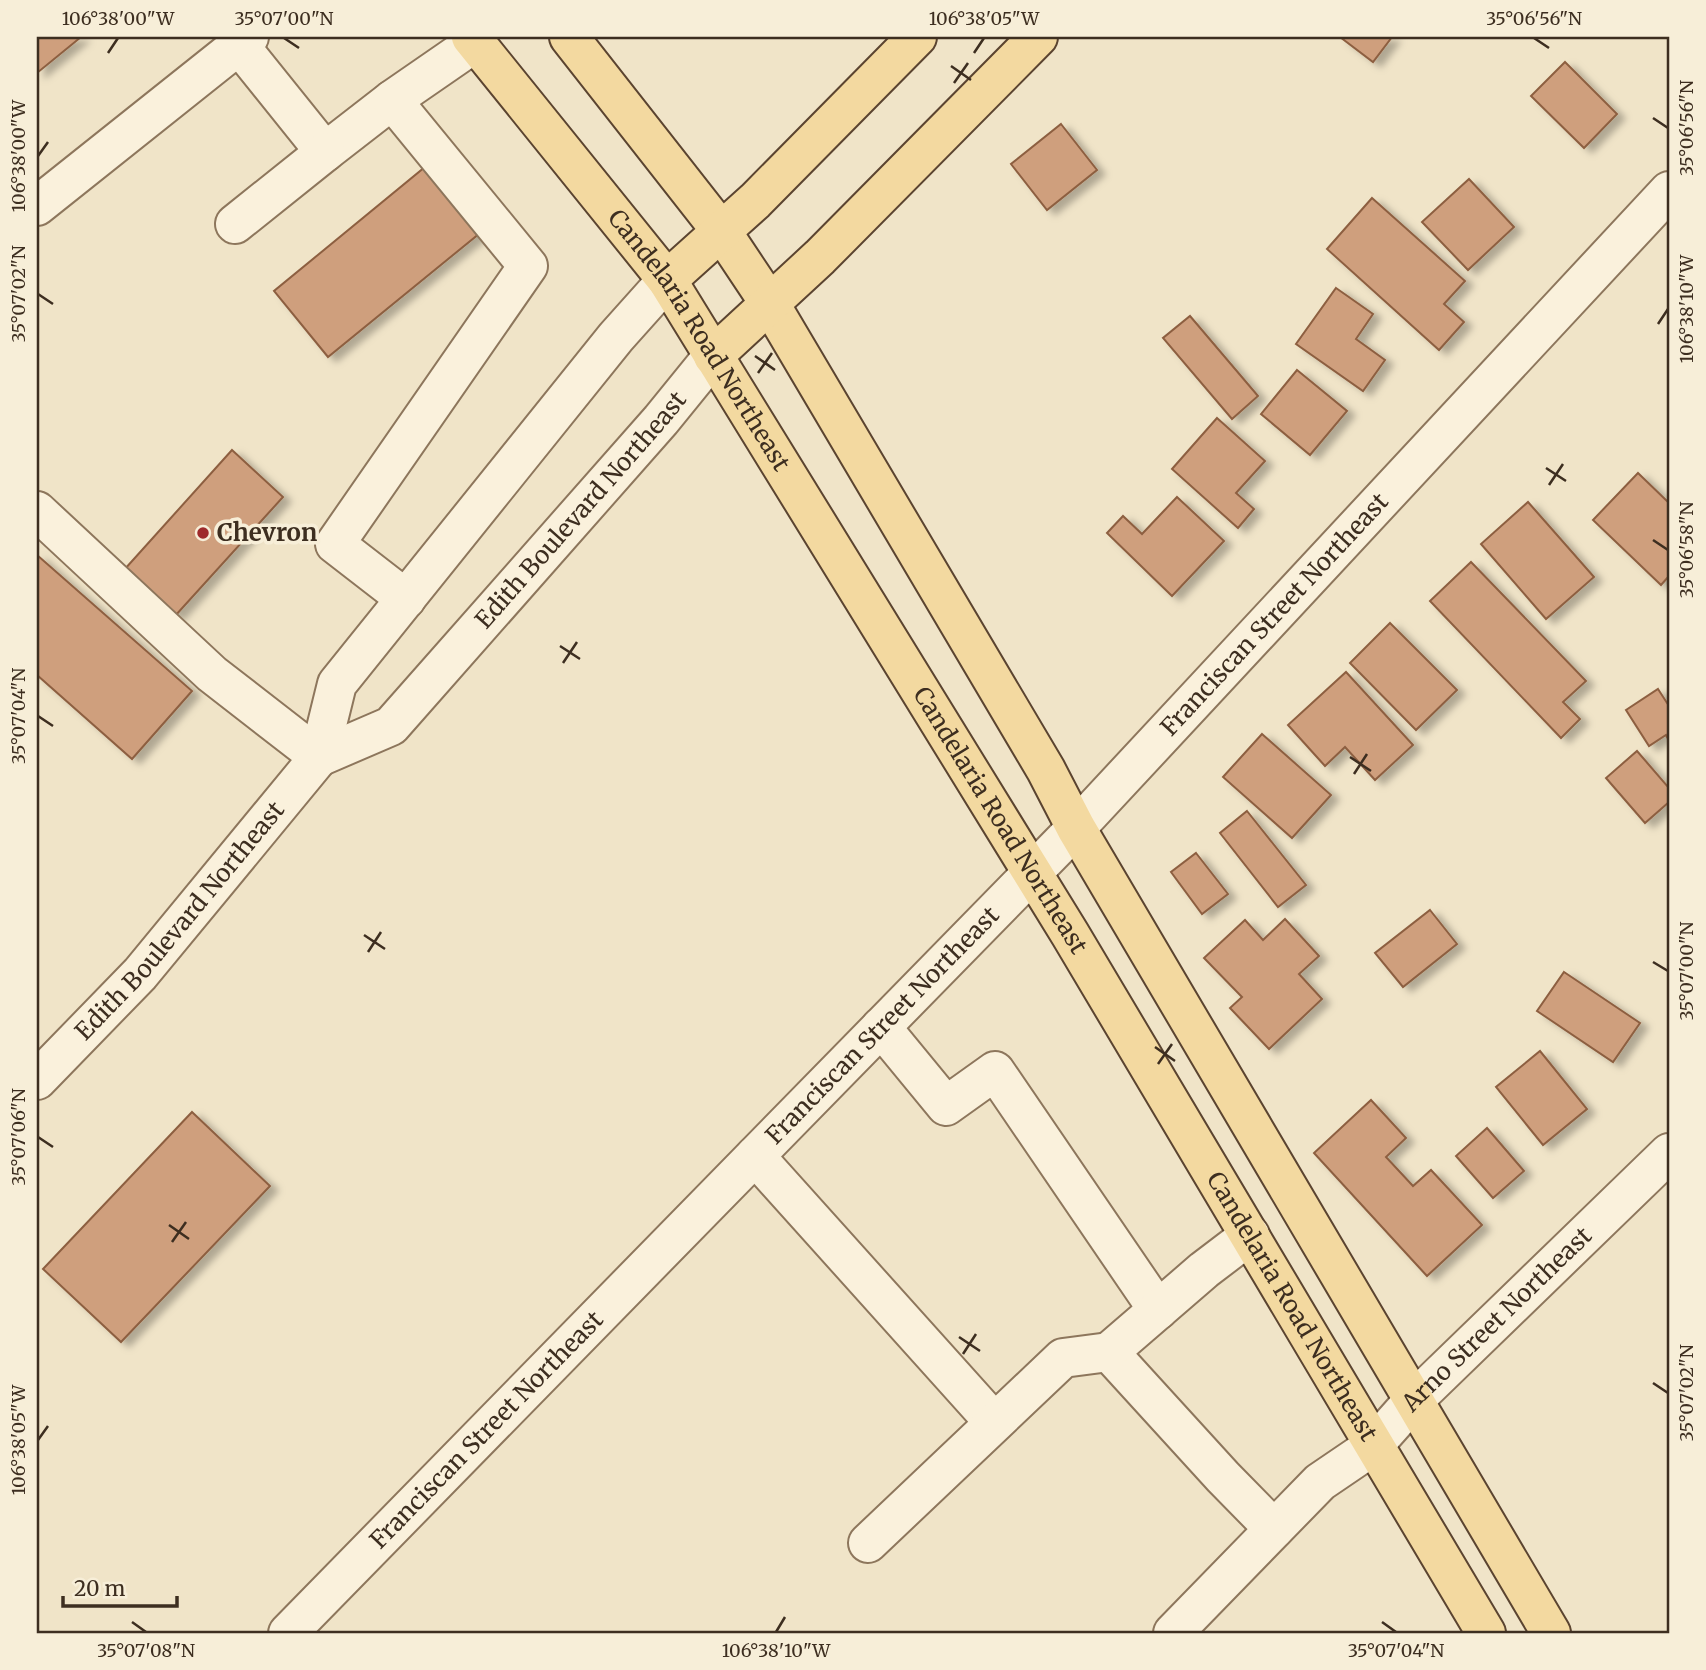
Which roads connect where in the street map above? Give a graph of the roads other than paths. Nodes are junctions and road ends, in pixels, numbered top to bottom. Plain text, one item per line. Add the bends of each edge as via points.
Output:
1 (569, 37) edge
2 (917, 37) edge
3 (1038, 37) edge
4 (473, 40) edge
5 (244, 41) edge
6 (391, 100) junction
7 (325, 152) junction
8 (1669, 191) edge
9 (37, 206) edge
10 (235, 224) dead end
11 (722, 232) junction
12 (667, 279) junction
13 (770, 304) junction
14 (713, 356) junction
15 (37, 511) edge
16 (405, 599) junction
17 (319, 757) junction
18 (1076, 828) junction
19 (1032, 874) junction
20 (881, 1027) junction
21 (37, 1080) edge
22 (1669, 1153) edge
23 (755, 1156) junction
24 (1250, 1235) junction
25 (1158, 1310) junction
26 (1109, 1352) junction
27 (1413, 1401) junction
28 (994, 1422) junction
29 (1373, 1446) junction
30 (1274, 1529) junction
31 (868, 1543) dead end
32 (288, 1633) edge
33 (1173, 1633) edge
34 (1486, 1633) edge
35 (1551, 1633) edge

1 - 11 main road
2 - 11 main road, Edith Boulevard Northeast
3 - 13 main road, Edith Boulevard Northeast
4 - 6 street
4 - 12 main road, Candelaria Road Northeast
5 - 7 street
5 - 9 street
6 - 7 street
6 - 16 street via 528,266 335,544
7 - 10 street
8 - 18 street, Franciscan Street Northeast
11 - 12 main road, Edith Boulevard Northeast
11 - 13 main road
12 - 14 main road, Candelaria Road Northeast
12 - 16 street, Edith Boulevard Northeast
13 - 14 main road, Edith Boulevard Northeast
13 - 18 main road
14 - 17 street, Edith Boulevard Northeast via 391,726
14 - 19 main road, Candelaria Road Northeast
15 - 17 street via 212,674
16 - 17 street, Edith Boulevard Northeast via 337,684
17 - 21 street, Edith Boulevard Northeast via 140,974
18 - 19 street, Franciscan Street Northeast
18 - 27 main road
19 - 20 street, Franciscan Street Northeast
19 - 24 main road, Candelaria Road Northeast
20 - 23 street, Franciscan Street Northeast
20 - 25 street via 946,1106 995,1071
22 - 27 street, Arno Street Northeast
23 - 28 street
23 - 32 street, Franciscan Street Northeast
24 - 25 street
24 - 29 main road, Candelaria Road Northeast
25 - 26 street
26 - 28 street via 1063,1358
26 - 30 street
27 - 29 street, Arno Street Northeast
27 - 35 main road
28 - 31 street
29 - 30 street, Arno Street Northeast via 1320,1482
29 - 34 main road, Candelaria Road Northeast
30 - 33 street, Arno Street Northeast

